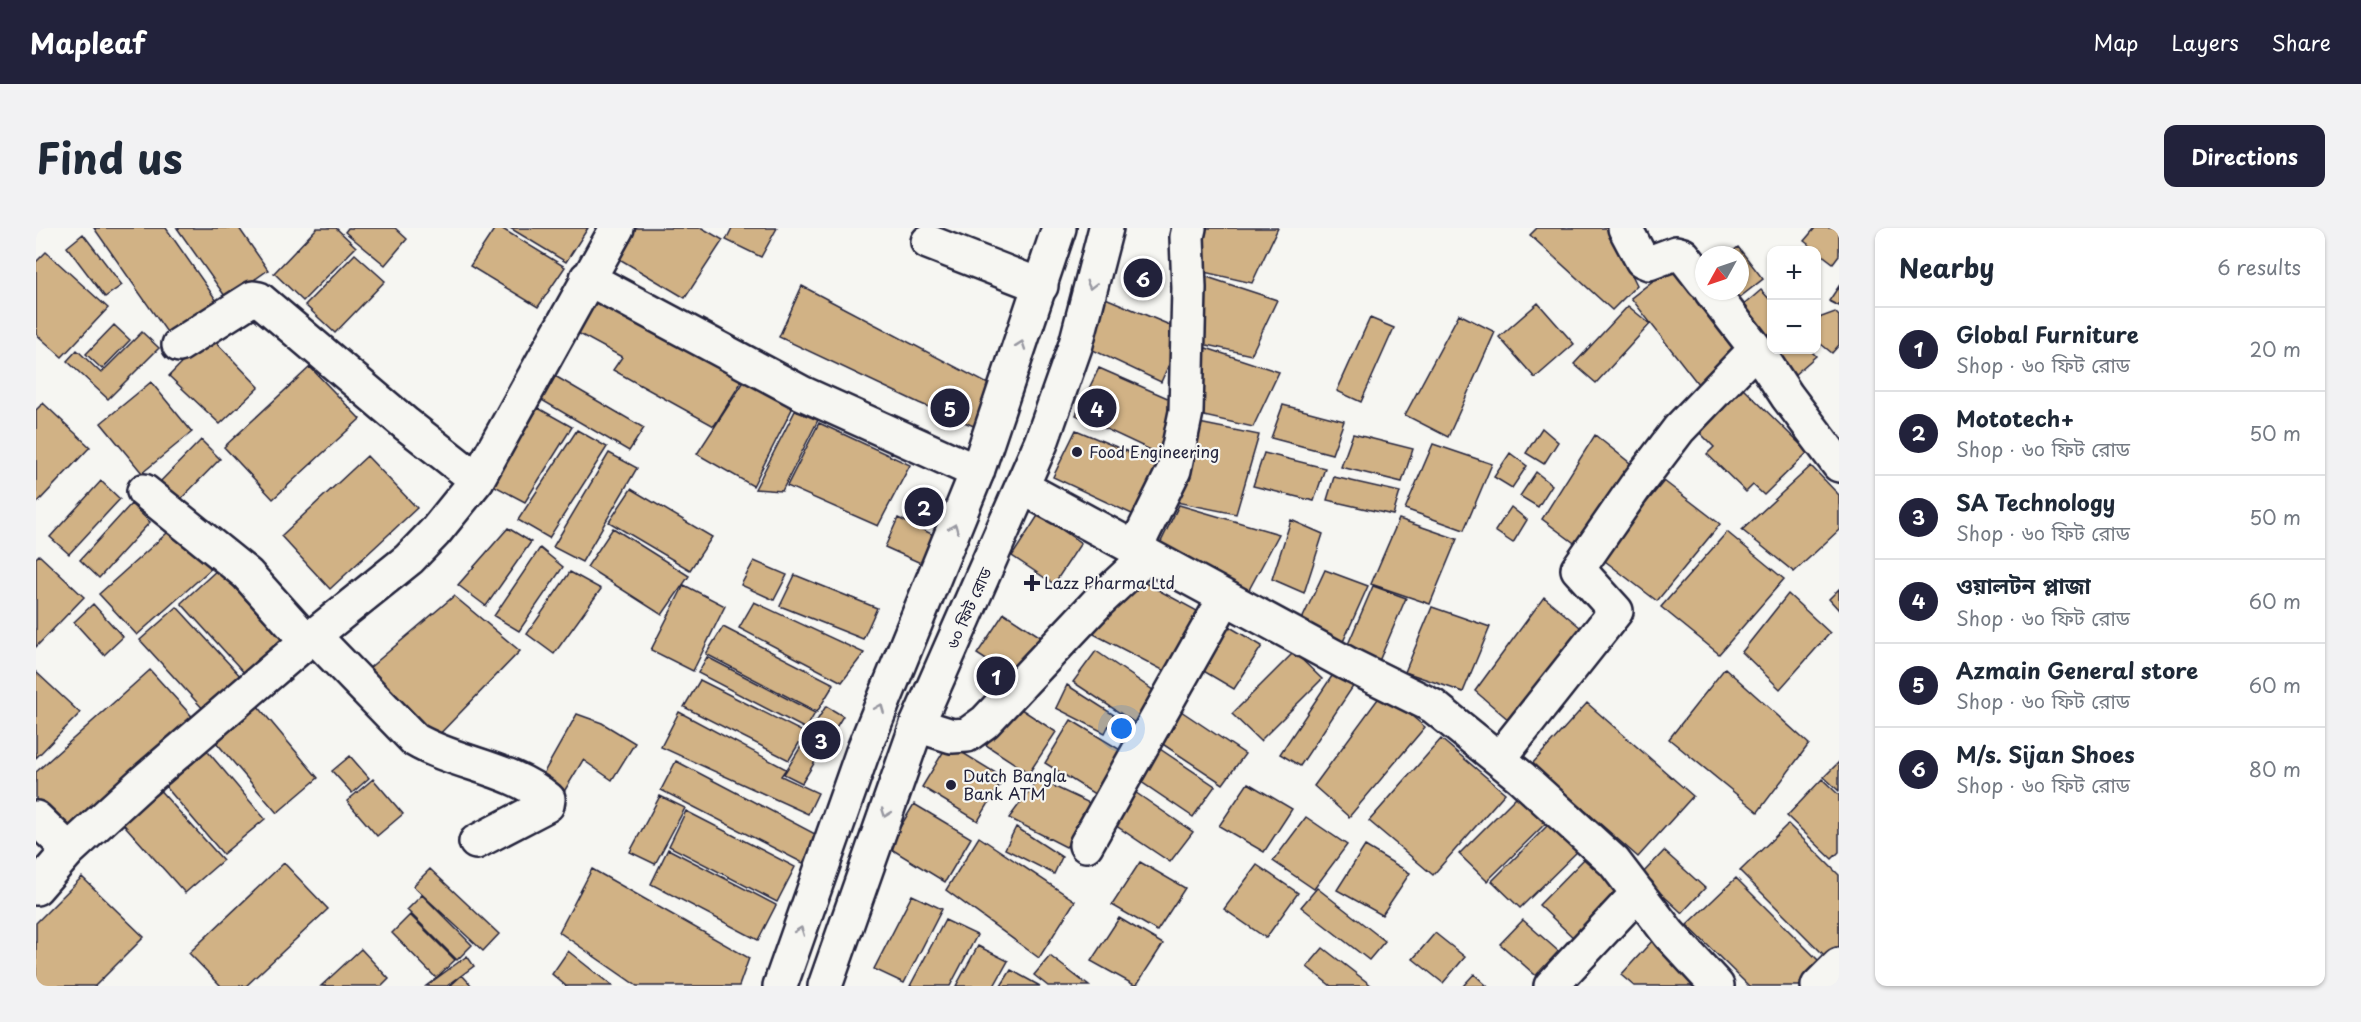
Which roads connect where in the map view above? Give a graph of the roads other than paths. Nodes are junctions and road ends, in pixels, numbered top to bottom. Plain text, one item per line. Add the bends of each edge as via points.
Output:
1 (617, 228) edge
2 (1059, 228) edge
3 (1106, 228) edge
4 (1189, 228) edge
5 (1625, 228) edge
6 (928, 242) dead end
7 (1695, 270) edge
8 (587, 278) junction
9 (1041, 286) junction
10 (1718, 300) edge
11 (179, 345) dead end
12 (1756, 349) junction
13 (1839, 465) edge
14 (977, 472) junction
15 (477, 480) junction
16 (1022, 487) junction
17 (144, 491) dead end
18 (1141, 553) junction
19 (1225, 598) junction
20 (310, 639) junction
21 (917, 725) junction
22 (862, 754) junction
23 (1499, 759) junction
24 (901, 771) junction
25 (36, 818) edge
26 (476, 842) dead end
27 (1086, 845) dead end
28 (69, 850) junction
29 (36, 888) edge
30 (1638, 893) junction
31 (1839, 965) edge
32 (780, 986) edge
33 (825, 986) edge
34 (1551, 986) edge
35 (1717, 986) edge
36 (1818, 986) edge

1 - 8 street
2 - 9 street
3 -> 16 street, ৬০ ফিট রোড via 1076,344
4 - 18 street via 1186,412 1174,470
5 - 7 street via 1642,260 1649,263 1676,253 1683,255
6 - 9 street
8 - 14 street via 802,393
8 - 15 street
14 -> 9 street
10 - 12 street
11 - 15 street via 253,298 259,299
12 - 13 street
12 - 23 street via 1679,429 1578,569 1616,611
22 -> 14 street
15 - 20 street via 409,560
16 - 18 street
16 - 21 street, ৬০ ফিট রোড
17 - 20 street via 247,574
18 - 19 street
18 - 21 street via 985,722 967,735 952,736
19 - 23 street via 1432,706
19 - 27 street
20 - 26 street via 415,740 533,786 548,799 547,805
20 - 28 street
21 - 24 street, ৬০ ফিট রোড
22 - 24 street
32 -> 22 street
23 - 30 street via 1614,862
24 -> 33 street, ৬০ ফিট রোড
25 - 28 street
28 - 29 street
30 - 34 street
30 - 35 street
31 - 36 street

